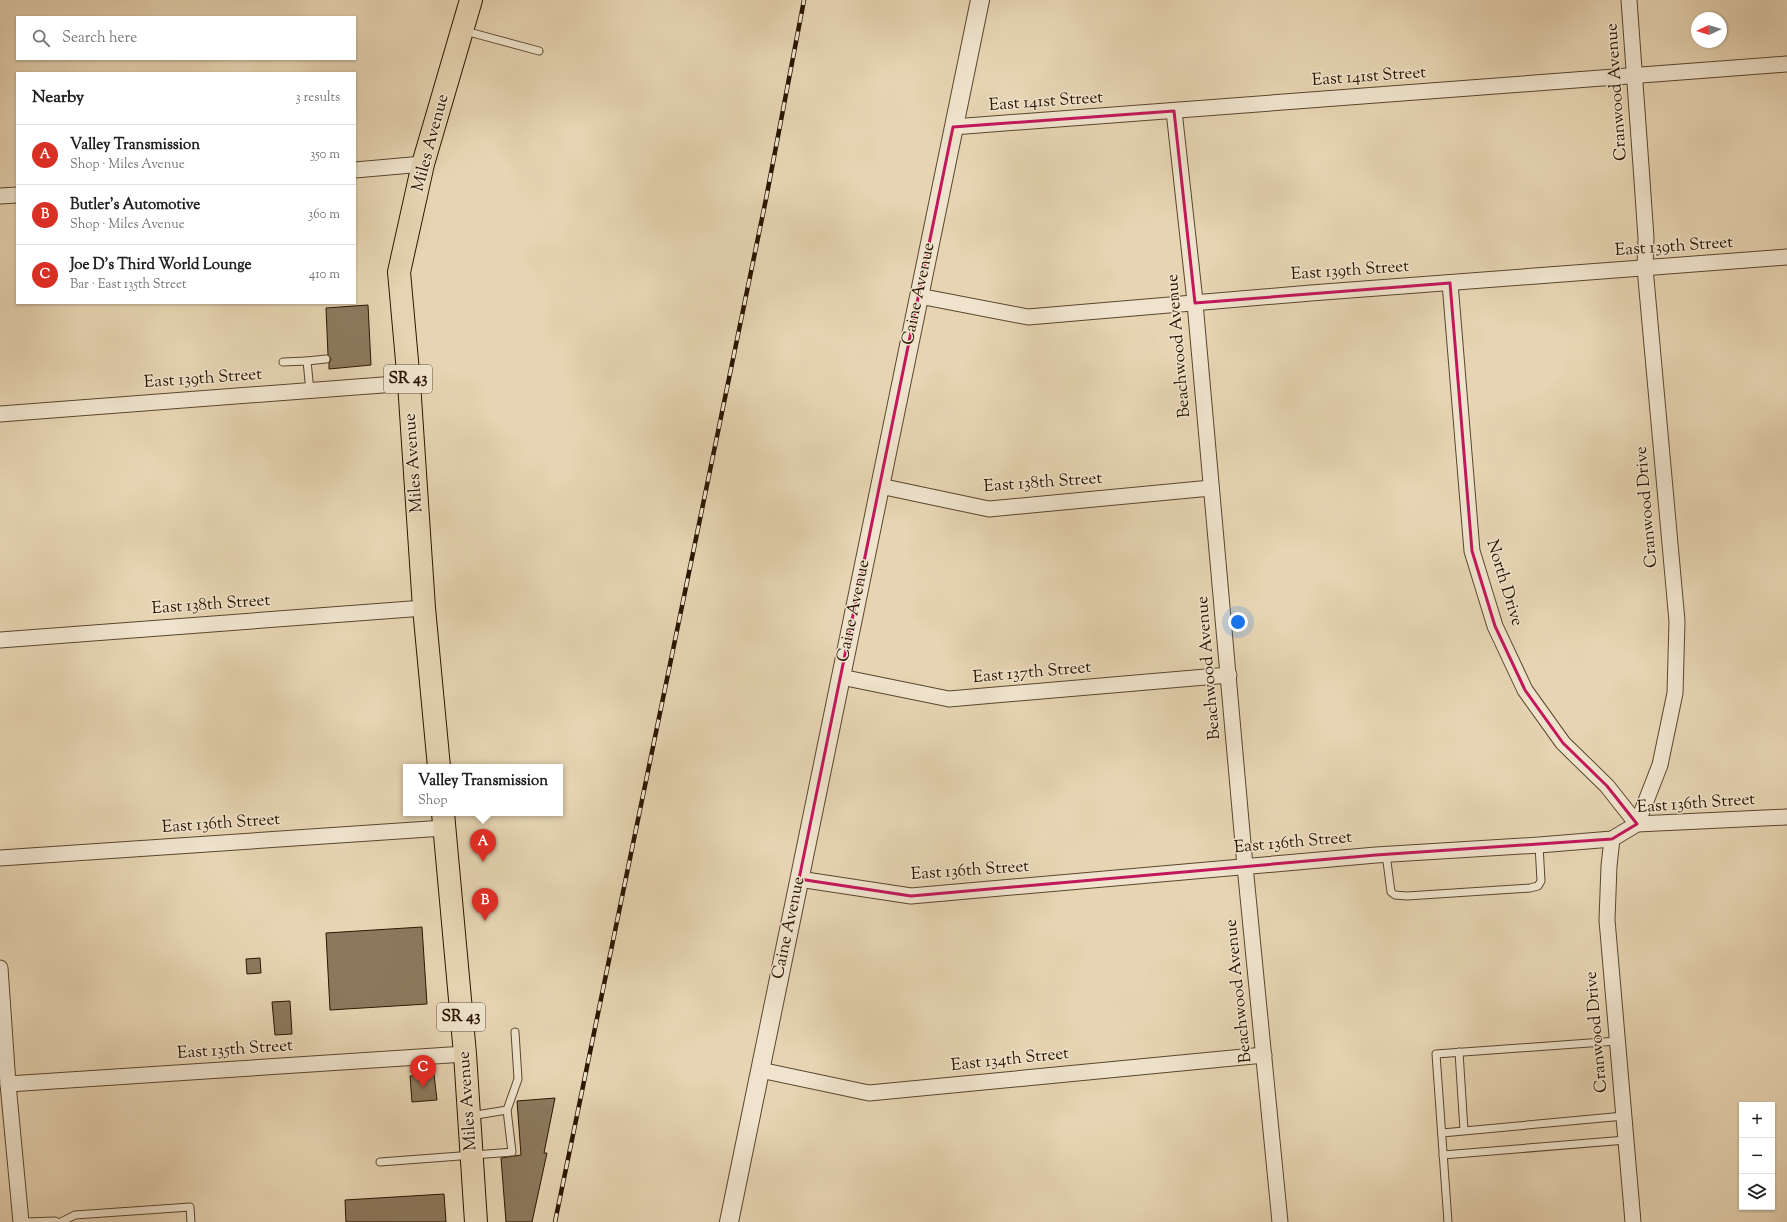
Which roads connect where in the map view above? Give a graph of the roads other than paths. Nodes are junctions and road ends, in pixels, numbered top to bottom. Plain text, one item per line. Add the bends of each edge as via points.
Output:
1 (471, 0) edge
2 (980, 0) edge
3 (1629, 0) edge
4 (463, 30) junction
5 (539, 51) dead end
6 (1787, 64) edge
7 (1635, 76) junction
8 (1174, 111) junction
9 (953, 127) junction
10 (423, 164) junction
11 (356, 170) edge
12 (1642, 180) joint
13 (16, 195) edge
14 (0, 196) edge
15 (1787, 257) edge
16 (1645, 268) junction
17 (1450, 283) junction
18 (919, 296) junction
19 (1195, 303) junction
20 (326, 359) dead end
21 (307, 361) junction
22 (282, 362) dead end
23 (409, 383) junction
24 (310, 390) junction
25 (0, 414) edge
26 (880, 486) junction
27 (1211, 488) junction
28 (424, 608) junction
29 (0, 640) edge
30 (1229, 675) junction
31 (841, 677) junction
32 (439, 764) edge
33 (1787, 817) edge
34 (444, 820) edge
35 (1637, 824) junction
36 (1612, 839) junction
37 (1539, 845) junction
38 (1386, 854) junction
39 (0, 858) edge
40 (1245, 866) junction
41 (799, 879) junction
42 (0, 968) edge
43 (515, 1032) dead end
44 (1617, 1041) junction
45 (1459, 1052) junction
46 (465, 1054) junction
47 (1264, 1055) junction
48 (760, 1070) junction
49 (8, 1084) junction
50 (507, 1110) junction
51 (469, 1116) junction
52 (1624, 1116) junction
53 (1464, 1130) junction
54 (1442, 1133) junction
55 (1626, 1140) junction
56 (1443, 1155) junction
57 (472, 1156) junction
58 (380, 1162) dead end
59 (20, 1222) edge
60 (25, 1222) edge
61 (57, 1222) edge
62 (61, 1222) edge
63 (192, 1222) edge
64 (476, 1222) edge
65 (729, 1222) edge
66 (1280, 1222) edge
67 (1448, 1222) edge
68 (1633, 1222) edge

1 - 4 main road, Miles Avenue / SR 43
2 - 9 street, Caine Avenue
3 - 7 street, Cranwood Avenue
4 - 5 lane
4 - 10 main road, Miles Avenue / SR 43
6 - 7 street, East 141st Street
7 - 8 street, East 141st Street
7 - 12 street, Cranwood Avenue
8 - 9 street, East 141st Street
8 - 19 street, Beachwood Avenue
9 - 18 street, Caine Avenue
10 - 11 street
10 - 23 main road, Miles Avenue / SR 43 via 399,272
12 - 16 street, Cranwood Drive via 1646,238
13 - 14 street
15 - 16 street, East 139th Street
16 - 17 street, East 139th Street
16 - 35 street, Cranwood Drive via 1677,622 1675,692 1660,765
17 - 19 street, East 139th Street
17 - 35 street, North Drive via 1472,551 1495,626 1525,690 1563,743 1607,786
18 - 19 street, East 139th Street via 1028,317
18 - 26 street, Caine Avenue
19 - 27 street, Beachwood Avenue
20 - 21 lane
21 - 22 lane
21 - 24 lane
23 - 24 street, East 139th Street
23 - 28 main road, Miles Avenue / SR 43
24 - 25 street, East 139th Street
26 - 27 street, East 138th Street via 989,509
26 - 31 street, Caine Avenue
27 - 30 street, Beachwood Avenue
28 - 29 street, East 138th Street
28 - 32 main road, Miles Avenue / SR 43
30 - 31 street, East 137th Street via 949,699
30 - 40 street, Beachwood Avenue
31 - 41 street, Caine Avenue
33 - 35 street, East 136th Street
34 - 39 street, East 136th Street
34 - 46 main road, Miles Avenue / SR 43
35 - 36 street, East 136th Street
36 - 37 street, East 136th Street
36 - 44 street, Cranwood Drive via 1607,920
37 - 38 street, East 136th Street
37 - 38 lane via 1541,881 1538,886 1414,896 1395,896 1391,892
38 - 40 street, East 136th Street
40 - 41 street, East 136th Street via 911,896
40 - 47 street, Beachwood Avenue
41 - 48 street, Caine Avenue
42 - 49 street
43 - 50 lane via 518,1078
44 - 45 lane
44 - 52 street, Cranwood Drive
45 - 53 lane
45 - 54 lane via 1436,1054
46 - 49 street, East 135th Street
46 - 51 main road, Miles Avenue / SR 43
47 - 48 street, East 134th Street via 869,1093
47 - 66 street, Beachwood Avenue
48 - 65 street, Caine Avenue
49 - 59 street
50 - 51 lane
50 - 57 lane via 512,1152
51 - 57 main road, Miles Avenue / SR 43
52 - 53 lane
52 - 55 street, Cranwood Drive
53 - 54 lane
54 - 56 lane
55 - 56 lane
55 - 68 street, Cranwood Drive
56 - 67 lane
57 - 58 lane
57 - 64 main road, Miles Avenue / SR 43
60 - 61 lane
62 - 63 lane via 76,1214 190,1207

